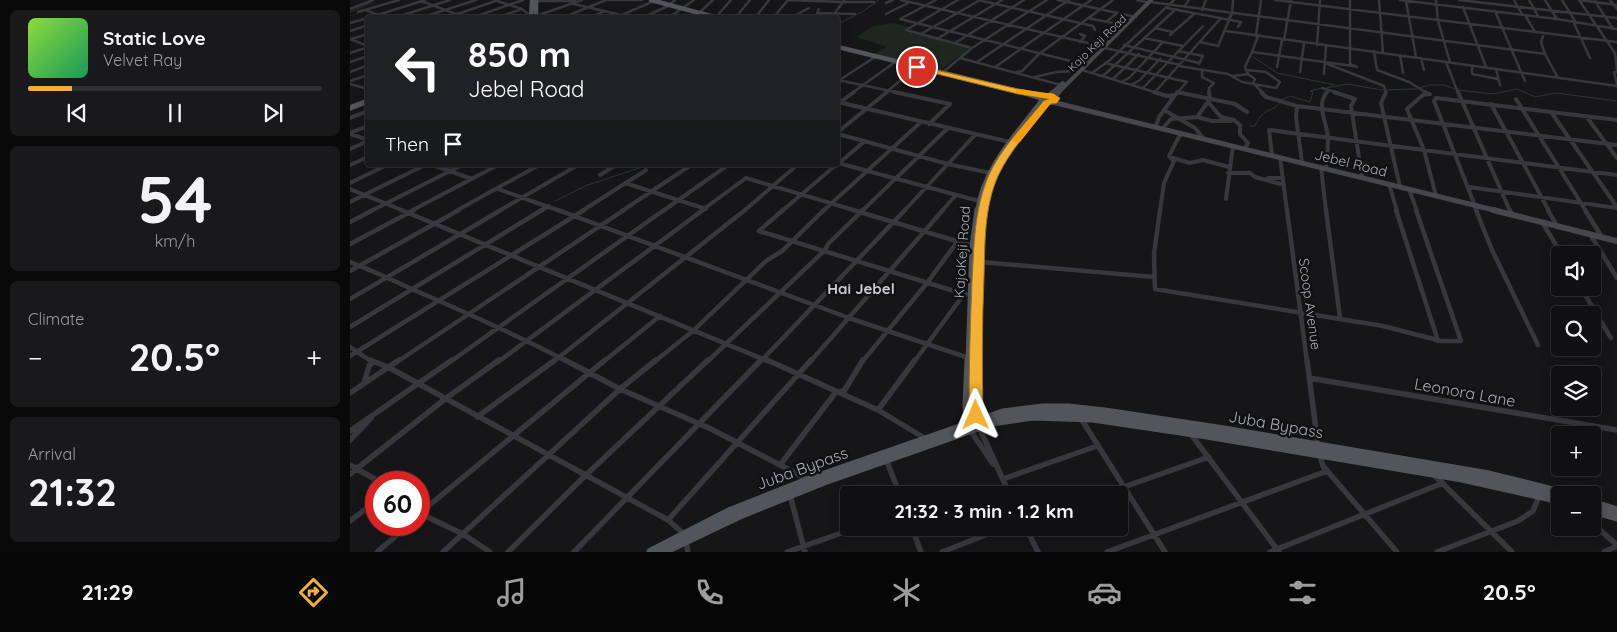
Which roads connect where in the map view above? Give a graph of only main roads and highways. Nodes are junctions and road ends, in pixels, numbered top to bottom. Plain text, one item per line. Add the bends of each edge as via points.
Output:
1 (654, 0) edge
2 (534, 1) edge
3 (1149, 1) edge
4 (532, 15) edge
5 (698, 15) edge
6 (1134, 17) junction
7 (1103, 47) junction
8 (840, 48) edge
9 (1048, 99) junction
10 (365, 100) edge
11 (350, 106) edge
12 (1617, 241) edge
13 (974, 426) junction
14 (1318, 450) junction
15 (886, 457) junction
16 (1551, 490) edge
17 (789, 492) junction
18 (1551, 497) edge
19 (1601, 505) edge
20 (1617, 511) edge
21 (1601, 513) edge
22 (1617, 517) edge
23 (684, 537) junction
24 (651, 552) edge
25 (662, 552) edge

1 - 5 main road
2 - 4 main road
3 - 6 main road, Kajo Keji Road
6 - 7 main road, Kajo Keji Road
6 - 7 main road, Kajo Keji Road
7 - 9 main road, Kajo Keji Road
7 - 9 main road, Kajo Keji Road
8 - 9 main road, Jebel Road
9 - 12 main road, Jebel Road
9 - 13 main road, KajoKeji Road via 1006,154 994,175 982,213
9 - 13 main road, KajoKeji Road via 1010,142 990,173 980,201 973,246 969,358
10 - 11 main road
13 - 14 main road, Juba Bypass via 1029,416 1079,416
13 - 14 main road, Juba Bypass via 1014,411 1068,408 1125,415
13 - 15 main road, Juba Bypass
13 - 15 main road, Juba Bypass
14 - 16 main road, Juba Bypass via 1489,475
14 - 18 main road, Juba Bypass
15 - 17 main road, Juba Bypass
15 - 17 main road, Juba Bypass via 810,480
17 - 23 main road, Juba Bypass
19 - 20 main road
21 - 22 main road
23 - 24 main road, Juba Bypass
23 - 25 main road, Juba Bypass

